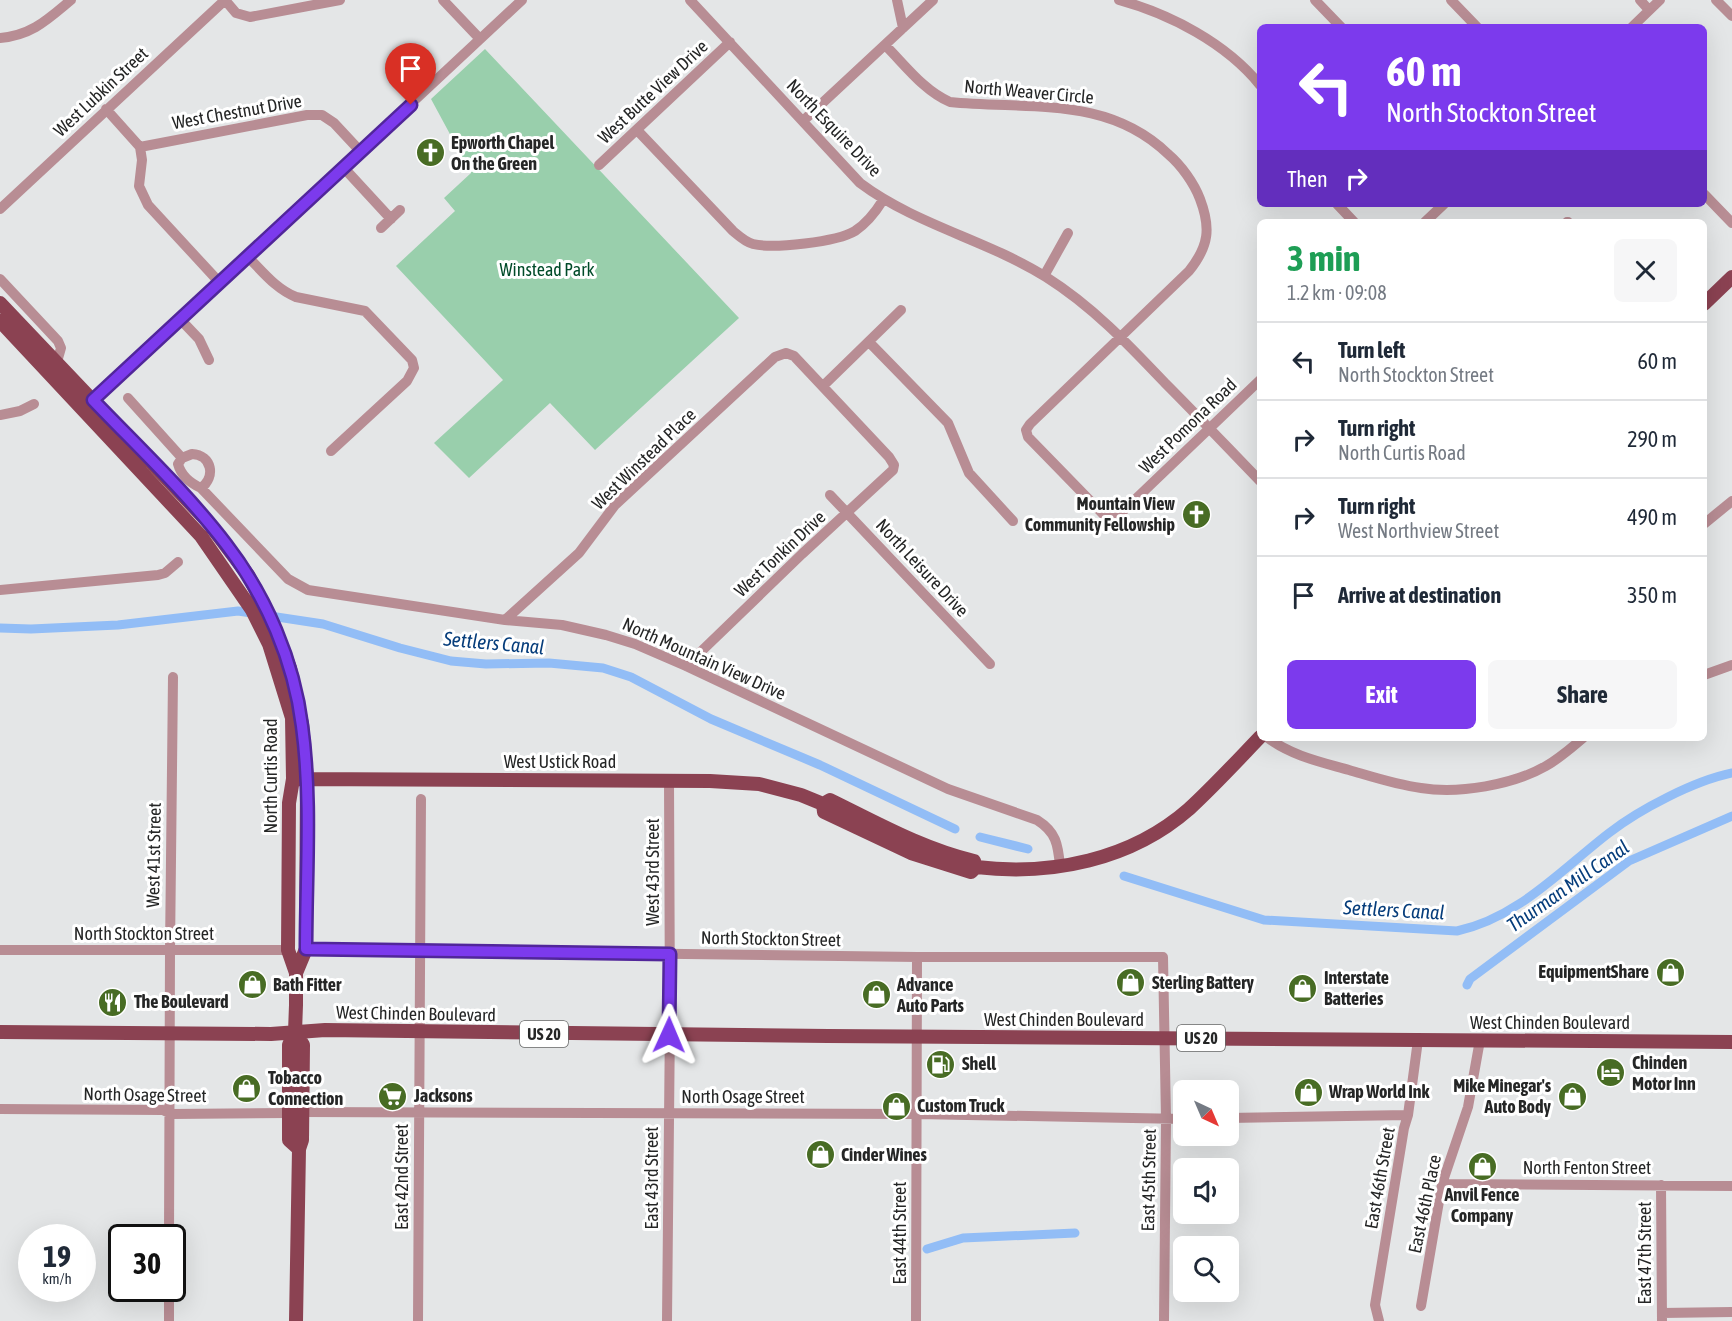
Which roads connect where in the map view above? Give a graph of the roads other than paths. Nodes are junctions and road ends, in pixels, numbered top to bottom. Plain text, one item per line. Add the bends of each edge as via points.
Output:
1 (71, 0) edge
2 (225, 0) edge
3 (340, 0) edge
4 (443, 0) edge
5 (522, 0) edge
6 (690, 0) edge
7 (897, 0) edge
8 (933, 0) edge
9 (1119, 0) edge
10 (1315, 0) edge
11 (1451, 0) edge
12 (1640, 0) edge
13 (1660, 0) edge
14 (1716, 0) edge
15 (1649, 10) junction
16 (1732, 16) edge
17 (1338, 24) edge
18 (1474, 24) edge
19 (1635, 24) edge
20 (903, 28) junction
21 (0, 38) edge
22 (480, 39) junction
23 (730, 42) junction
24 (885, 45) junction
25 (1257, 83) edge
26 (106, 109) junction
27 (803, 121) junction
28 (637, 130) junction
29 (140, 147) junction
30 (361, 152) junction
31 (599, 165) dead end
32 (344, 168) junction
33 (1707, 197) edge
34 (883, 200) junction
35 (1340, 207) edge
36 (1441, 207) edge
37 (0, 209) edge
38 (400, 210) dead end
39 (391, 219) junction
40 (1351, 219) edge
41 (1428, 219) edge
42 (1732, 223) edge
43 (381, 228) dead end
44 (1068, 233) dead end
45 (248, 257) junction
46 (1044, 276) junction
47 (1732, 277) edge
48 (0, 279) edge
49 (220, 283) junction
50 (1707, 301) edge
51 (0, 303) edge
52 (901, 310) dead end
53 (180, 319) junction
54 (0, 321) edge
55 (1121, 336) junction
56 (869, 342) junction
57 (209, 360) dead end
58 (57, 362) junction
59 (1257, 383) edge
60 (823, 386) junction
61 (128, 398) dead end
62 (34, 404) dead end
63 (88, 405) junction
64 (0, 415) edge
65 (1209, 428) junction
66 (331, 451) dead end
67 (182, 458) junction
68 (1257, 478) edge
69 (201, 488) junction
70 (830, 495) dead end
71 (1732, 501) edge
72 (847, 514) junction
73 (1110, 517) joint
74 (1013, 521) dead end
75 (1707, 522) edge
76 (178, 562) dead end
77 (0, 590) edge
78 (505, 620) junction
79 (274, 641) junction
80 (990, 664) dead end
81 (1732, 665) edge
82 (686, 666) junction
83 (1707, 674) edge
84 (173, 677) dead end
85 (1257, 740) edge
86 (1272, 741) edge
87 (1579, 741) edge
88 (300, 779) junction
89 (669, 780) junction
90 (421, 799) dead end
91 (1060, 866) junction
92 (306, 949) junction
93 (0, 950) edge
94 (288, 950) junction
95 (421, 950) junction
96 (170, 951) junction
97 (670, 954) junction
98 (917, 957) junction
99 (1164, 957) joint
100 (296, 973) junction
101 (0, 1032) edge
102 (296, 1032) junction
103 (419, 1032) junction
104 (170, 1033) junction
105 (669, 1035) junction
106 (917, 1037) junction
107 (1166, 1038) junction
108 (1418, 1040) junction
109 (1480, 1040) junction
110 (1732, 1042) edge
111 (0, 1109) edge
112 (419, 1112) junction
113 (295, 1113) junction
114 (669, 1113) junction
115 (171, 1114) junction
116 (917, 1114) junction
117 (1408, 1115) junction
118 (1239, 1118) edge
119 (1166, 1119) junction
120 (1173, 1119) edge
121 (1442, 1184) junction
122 (1661, 1185) junction
123 (1732, 1186) edge
124 (169, 1224) edge
125 (169, 1302) edge
126 (1421, 1306) dead end
127 (1732, 1312) edge
128 (1662, 1317) edge
129 (169, 1321) edge
130 (296, 1321) edge
131 (418, 1321) edge
132 (667, 1321) edge
133 (916, 1321) edge
134 (1164, 1321) edge
135 (1379, 1321) edge

1 - 21 street via 32,30
2 - 3 street via 237,13 250,17
2 - 26 street, West Lubkin Street
4 - 22 street
5 - 22 street
6 - 23 street, North Esquire Drive
7 - 20 street
8 - 20 street
9 - 25 street via 1169,18 1208,40
10 - 17 street
11 - 18 street
12 - 15 street
13 - 15 street
14 - 16 street
15 - 19 street
20 - 24 street
22 - 30 street
23 - 27 street, North Esquire Drive
23 - 28 street, West Butte View Drive
24 - 27 street
24 - 55 street, North Weaver Circle via 926,87 950,102 1106,116 1142,132 1177,162 1198,193 1205,213 1205,244 1189,271
26 - 29 street
26 - 37 street, West Lubkin Street
27 - 34 street, North Esquire Drive via 860,183
28 - 31 street, West Butte View Drive
28 - 34 street via 733,231 751,243 769,246 840,237 872,217
29 - 30 street, West Chestnut Drive via 322,115
29 - 49 street via 142,196
30 - 32 street
32 - 39 street
32 - 45 street
33 - 42 street
34 - 46 street, North Esquire Drive
35 - 40 street
36 - 41 street
38 - 39 street
39 - 43 street
44 - 46 street
45 - 49 street
45 - 66 street via 276,286 296,297 365,311 412,360 414,368 407,381
46 - 55 street, North Esquire Drive
47 - 50 main road
48 - 58 street via 58,341 61,348
49 - 53 street
51 - 58 main road, North Curtis Road
52 - 56 street
53 - 57 street via 199,339
53 - 63 street
54 - 63 main road, North Curtis Road
55 - 65 street, North Esquire Drive
55 - 73 street, North Weaver Circle via 1026,430 1028,437
56 - 60 street
56 - 74 street via 948,423 969,473
58 - 63 main road, North Curtis Road
59 - 65 street, West Pomona Road
60 - 72 street, West Tonkin Drive via 894,465 891,474
60 - 78 street, West Winstead Place via 794,356 786,353 775,357 615,505 579,553
61 - 67 street
62 - 64 street
63 - 79 main road, North Curtis Road via 201,536
63 - 79 main road, North Curtis Road via 227,545 252,582
65 - 68 street, North Esquire Drive
65 - 73 street, West Pomona Road via 1122,512
67 - 69 street via 178,464 181,472
67 - 69 street via 198,454 210,465 211,476
69 - 78 street, North Mountain View Drive via 288,579 308,590
70 - 72 street, North Leisure Drive
71 - 75 street
72 - 80 street, North Leisure Drive
72 - 82 street, West Tonkin Drive
76 - 77 street via 158,575
78 - 82 street, North Mountain View Drive via 562,625 606,635
79 - 88 main road, North Curtis Road via 292,718
81 - 83 street
82 - 91 street, North Mountain View Drive via 948,789 1037,819 1055,838
84 - 96 street, West 41st Street
85 - 91 main road, West Ustick Road via 1189,809 1162,829 1112,855
86 - 87 street via 1297,755 1399,784 1442,790 1480,787 1530,773 1559,758
88 - 89 main road, West Ustick Road
88 - 92 main road, North Curtis Road
88 - 94 main road, North Curtis Road via 289,803
89 - 91 main road, West Ustick Road via 759,784 823,804 830,800 916,842 974,861 976,867 1001,870
89 - 97 street, West 43rd Street
90 - 95 street, East 42nd Street
92 - 95 street, North Stockton Street
92 - 100 main road, North Curtis Road
93 - 96 street, North Stockton Street
94 - 96 street, North Stockton Street
94 - 100 main road, North Curtis Road
95 - 97 street, North Stockton Street
95 - 103 street, East 42nd Street
96 - 104 street, West 41st Street
97 - 98 street, North Stockton Street
97 - 105 street, West 43rd Street
98 - 99 street, North Stockton Street
98 - 106 street, East 44th Street
99 - 107 street, East 45th Street
100 - 102 main road, North Curtis Road
101 - 104 main road, West Chinden Boulevard / US 20
102 - 103 main road, West Chinden Boulevard / US 20
102 - 104 main road, West Chinden Boulevard / US 20
102 - 113 main road, North Curtis Road via 303,1045
103 - 105 main road, West Chinden Boulevard / US 20
103 - 112 street, East 42nd Street
104 - 115 street, West 41st Street
105 - 106 main road, West Chinden Boulevard / US 20
105 - 114 street, East 43rd Street
106 - 107 main road, West Chinden Boulevard / US 20
106 - 116 street, East 44th Street
107 - 108 main road, West Chinden Boulevard / US 20
107 - 119 street, East 45th Street
108 - 109 main road, West Chinden Boulevard / US 20
108 - 117 street, East 46th Street
109 - 110 main road, West Chinden Boulevard / US 20
109 - 121 street, East 46th Place via 1468,1107
111 - 115 street, North Osage Street via 164,1110
112 - 113 street, North Osage Street
112 - 114 street, North Osage Street
112 - 131 street, East 42nd Street
113 - 115 street, North Osage Street
113 - 130 main road, North Curtis Road via 289,1140 299,1149
114 - 116 street, North Osage Street
114 - 132 street, East 43rd Street
115 - 124 street, West 41st Street
116 - 119 street, North Osage Street
116 - 133 street, East 44th Street
117 - 118 street
117 - 135 street, East 46th Street via 1375,1305
119 - 120 street, North Osage Street
119 - 134 street, East 45th Street
121 - 122 street, North Fenton Street
121 - 126 street, East 46th Place
122 - 123 street, North Fenton Street
122 - 128 street, East 47th Street
125 - 129 street
127 - 128 street

